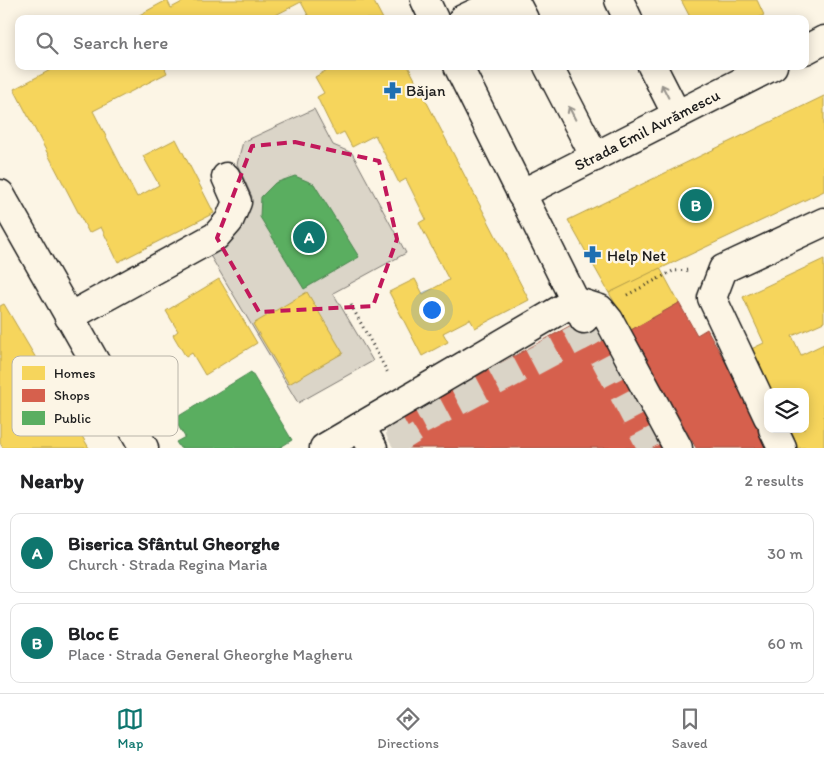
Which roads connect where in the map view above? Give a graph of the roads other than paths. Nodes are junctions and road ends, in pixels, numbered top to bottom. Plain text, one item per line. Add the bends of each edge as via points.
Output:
1 (425, 0) edge
2 (502, 0) edge
3 (514, 0) edge
4 (618, 0) edge
5 (432, 15) edge
6 (472, 15) edge
7 (522, 15) edge
8 (626, 15) edge
9 (824, 40) edge
10 (809, 48) edge
11 (460, 70) edge
12 (550, 70) edge
13 (654, 70) edge
14 (765, 70) edge
15 (678, 115) junction
16 (595, 157) junction
17 (226, 178) dead end
18 (0, 194) edge
19 (521, 194) junction
20 (824, 222) edge
21 (586, 310) junction
22 (69, 317) junction
23 (91, 356) edge
24 (764, 408) edge
25 (776, 433) edge
26 (137, 436) edge
27 (367, 437) edge
28 (144, 448) edge
29 (324, 448) edge
30 (678, 448) edge
31 (782, 448) edge

1 - 5 street
2 - 6 street
3 - 7 street
4 - 8 street
9 - 10 street
11 - 19 street
16 -> 12 street
15 -> 13 street
14 - 15 street, Strada Emil Avrămescu
15 - 16 street, Strada Emil Avrămescu
16 - 19 street, Strada Emil Avrămescu
17 - 22 street via 237,202 229,221 216,236
18 - 22 street
19 - 21 street
20 - 24 street via 723,268 715,285 712,298
21 - 27 street
21 - 30 street via 609,320
22 - 23 street
25 - 31 street
26 - 28 street
27 - 29 street

